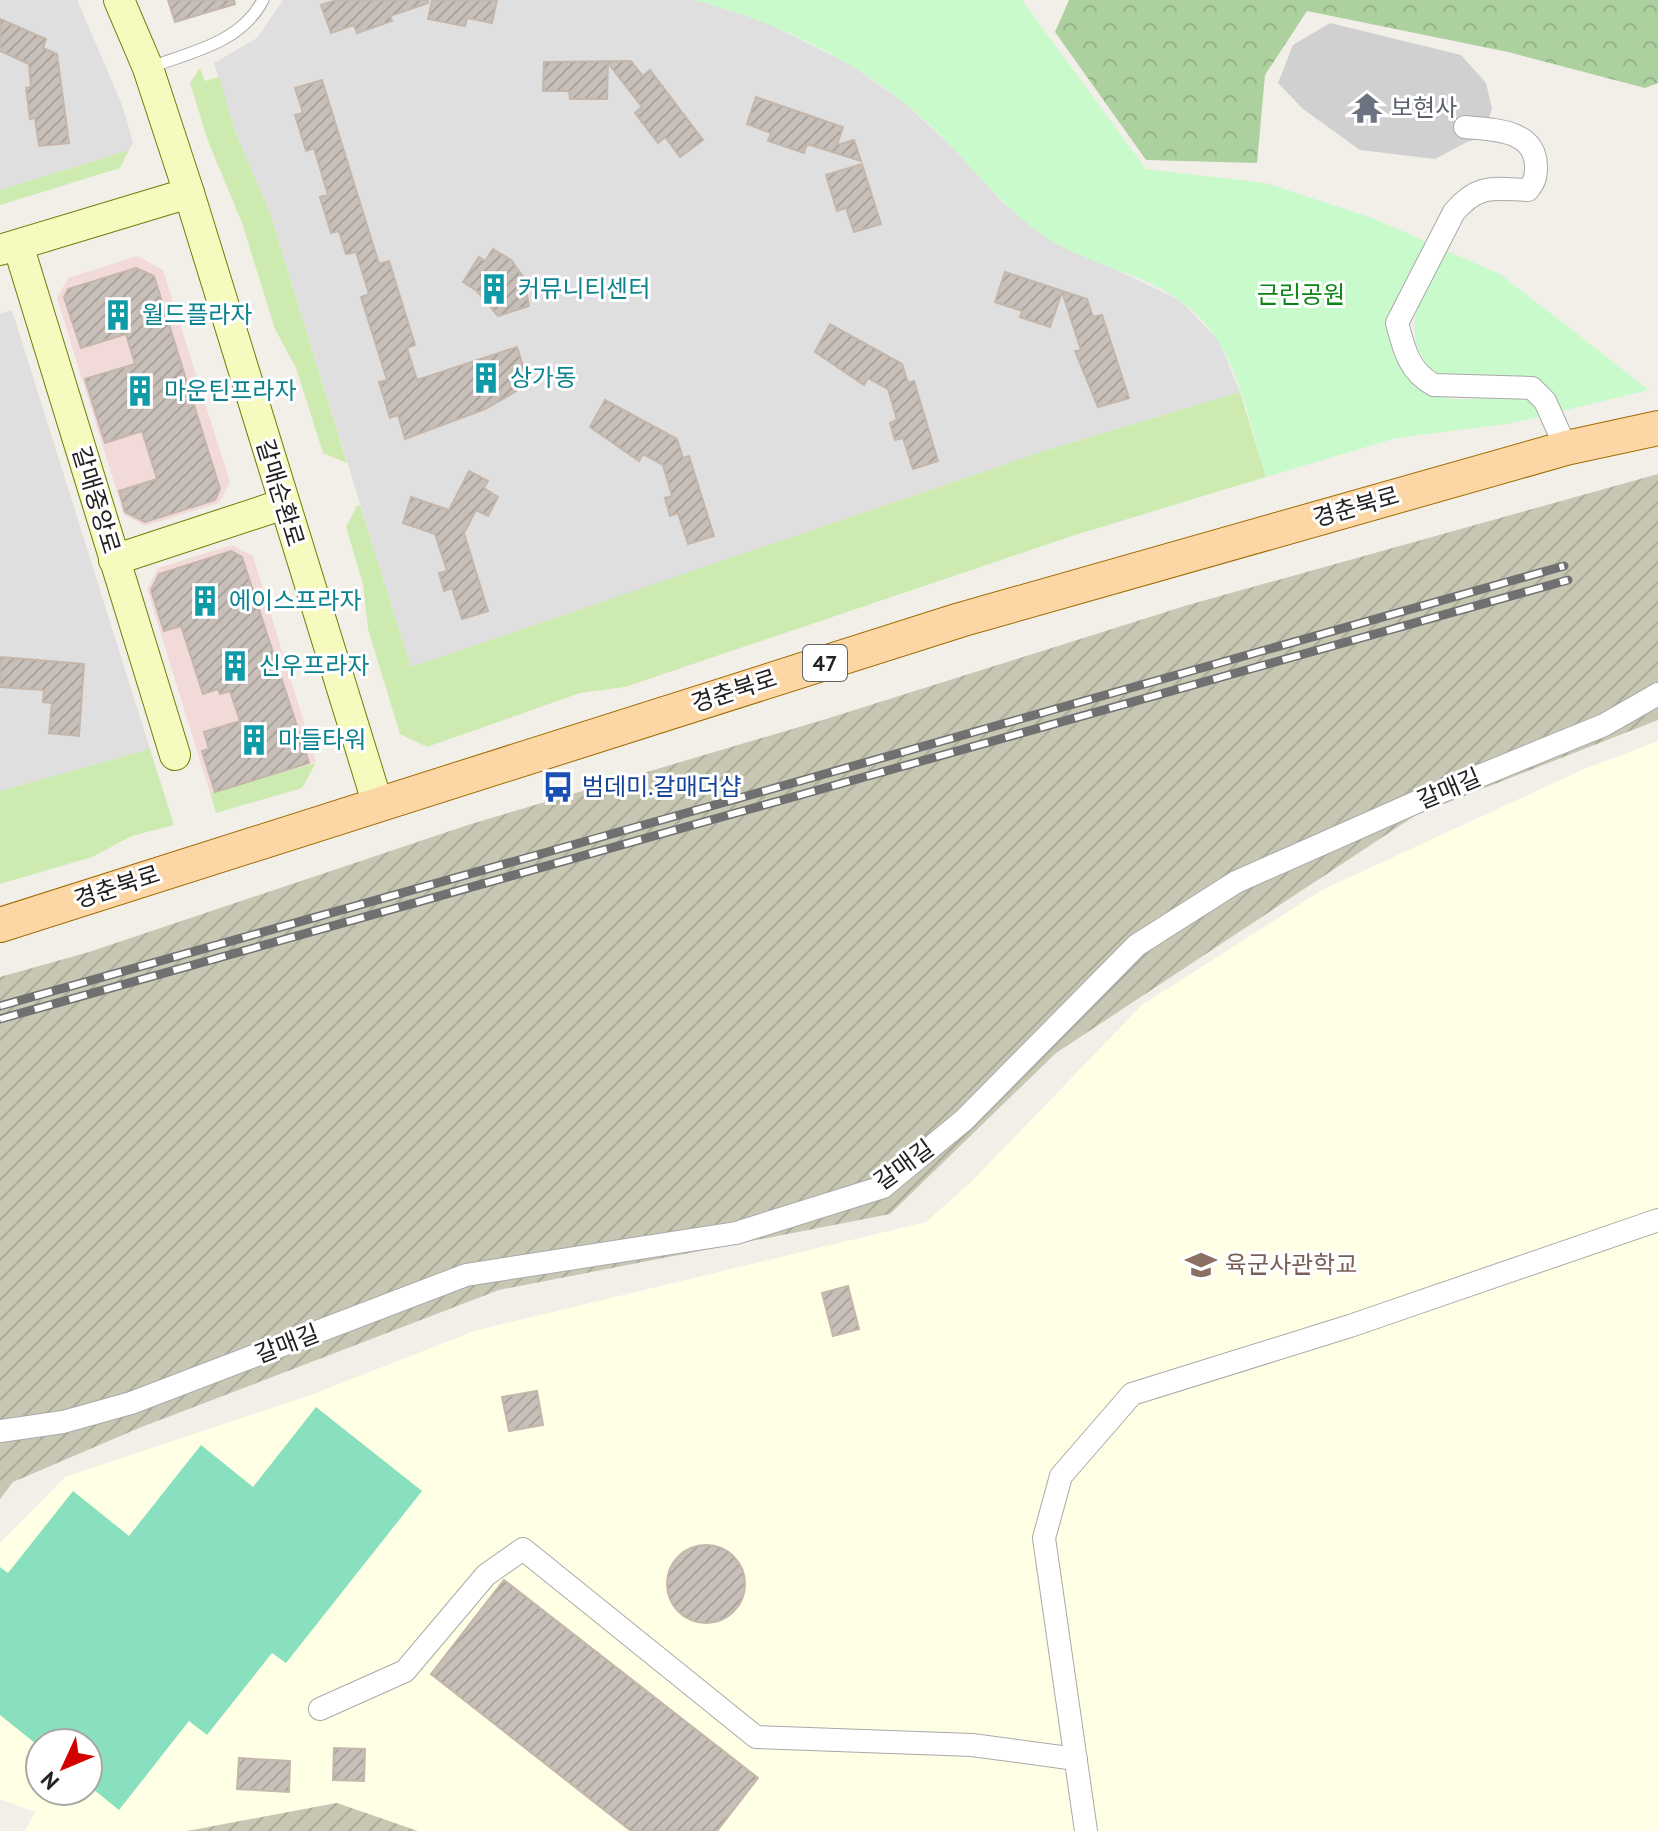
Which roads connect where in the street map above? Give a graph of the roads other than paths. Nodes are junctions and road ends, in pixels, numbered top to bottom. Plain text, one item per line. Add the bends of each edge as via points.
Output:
1 (119, 0) edge
2 (263, 0) edge
3 (148, 68) junction
4 (1465, 127) dead end
5 (189, 193) junction
6 (9, 248) edge
7 (1658, 428) edge
8 (1566, 448) junction
9 (284, 504) junction
10 (114, 560) junction
11 (1658, 694) edge
12 (175, 755) dead end
13 (378, 805) junction
14 (0, 925) edge
15 (1658, 1220) edge
16 (2, 1434) edge
17 (320, 1709) dead end
18 (1076, 1759) junction
19 (1086, 1831) edge

1 - 3 street, 갈매순환로
2 - 3 lane via 244,27 228,38
3 - 5 street, 갈매순환로
4 - 8 street via 1516,135 1530,144 1536,180 1528,190 1492,186 1467,197 1454,212 1397,323 1406,355 1419,377 1434,385 1532,388 1545,401
5 - 6 street, 갈매중앙로
5 - 9 street, 갈매순환로
6 - 10 street, 갈매중앙로
7 - 8 main road, 경춘북로 / 47
8 - 13 main road, 경춘북로 / 47 via 960,620
9 - 10 street
9 - 13 street, 갈매순환로
10 - 12 street, 갈매중앙로
11 - 16 street, 갈매길 via 1604,725 1236,882 1149,937 964,1120 883,1187 736,1233 466,1275 131,1403
13 - 14 main road, 경춘북로 / 47
15 - 18 street via 1132,1394 1061,1476 1044,1538
17 - 18 street via 405,1671 486,1575 523,1549 756,1737 972,1745
18 - 19 street

